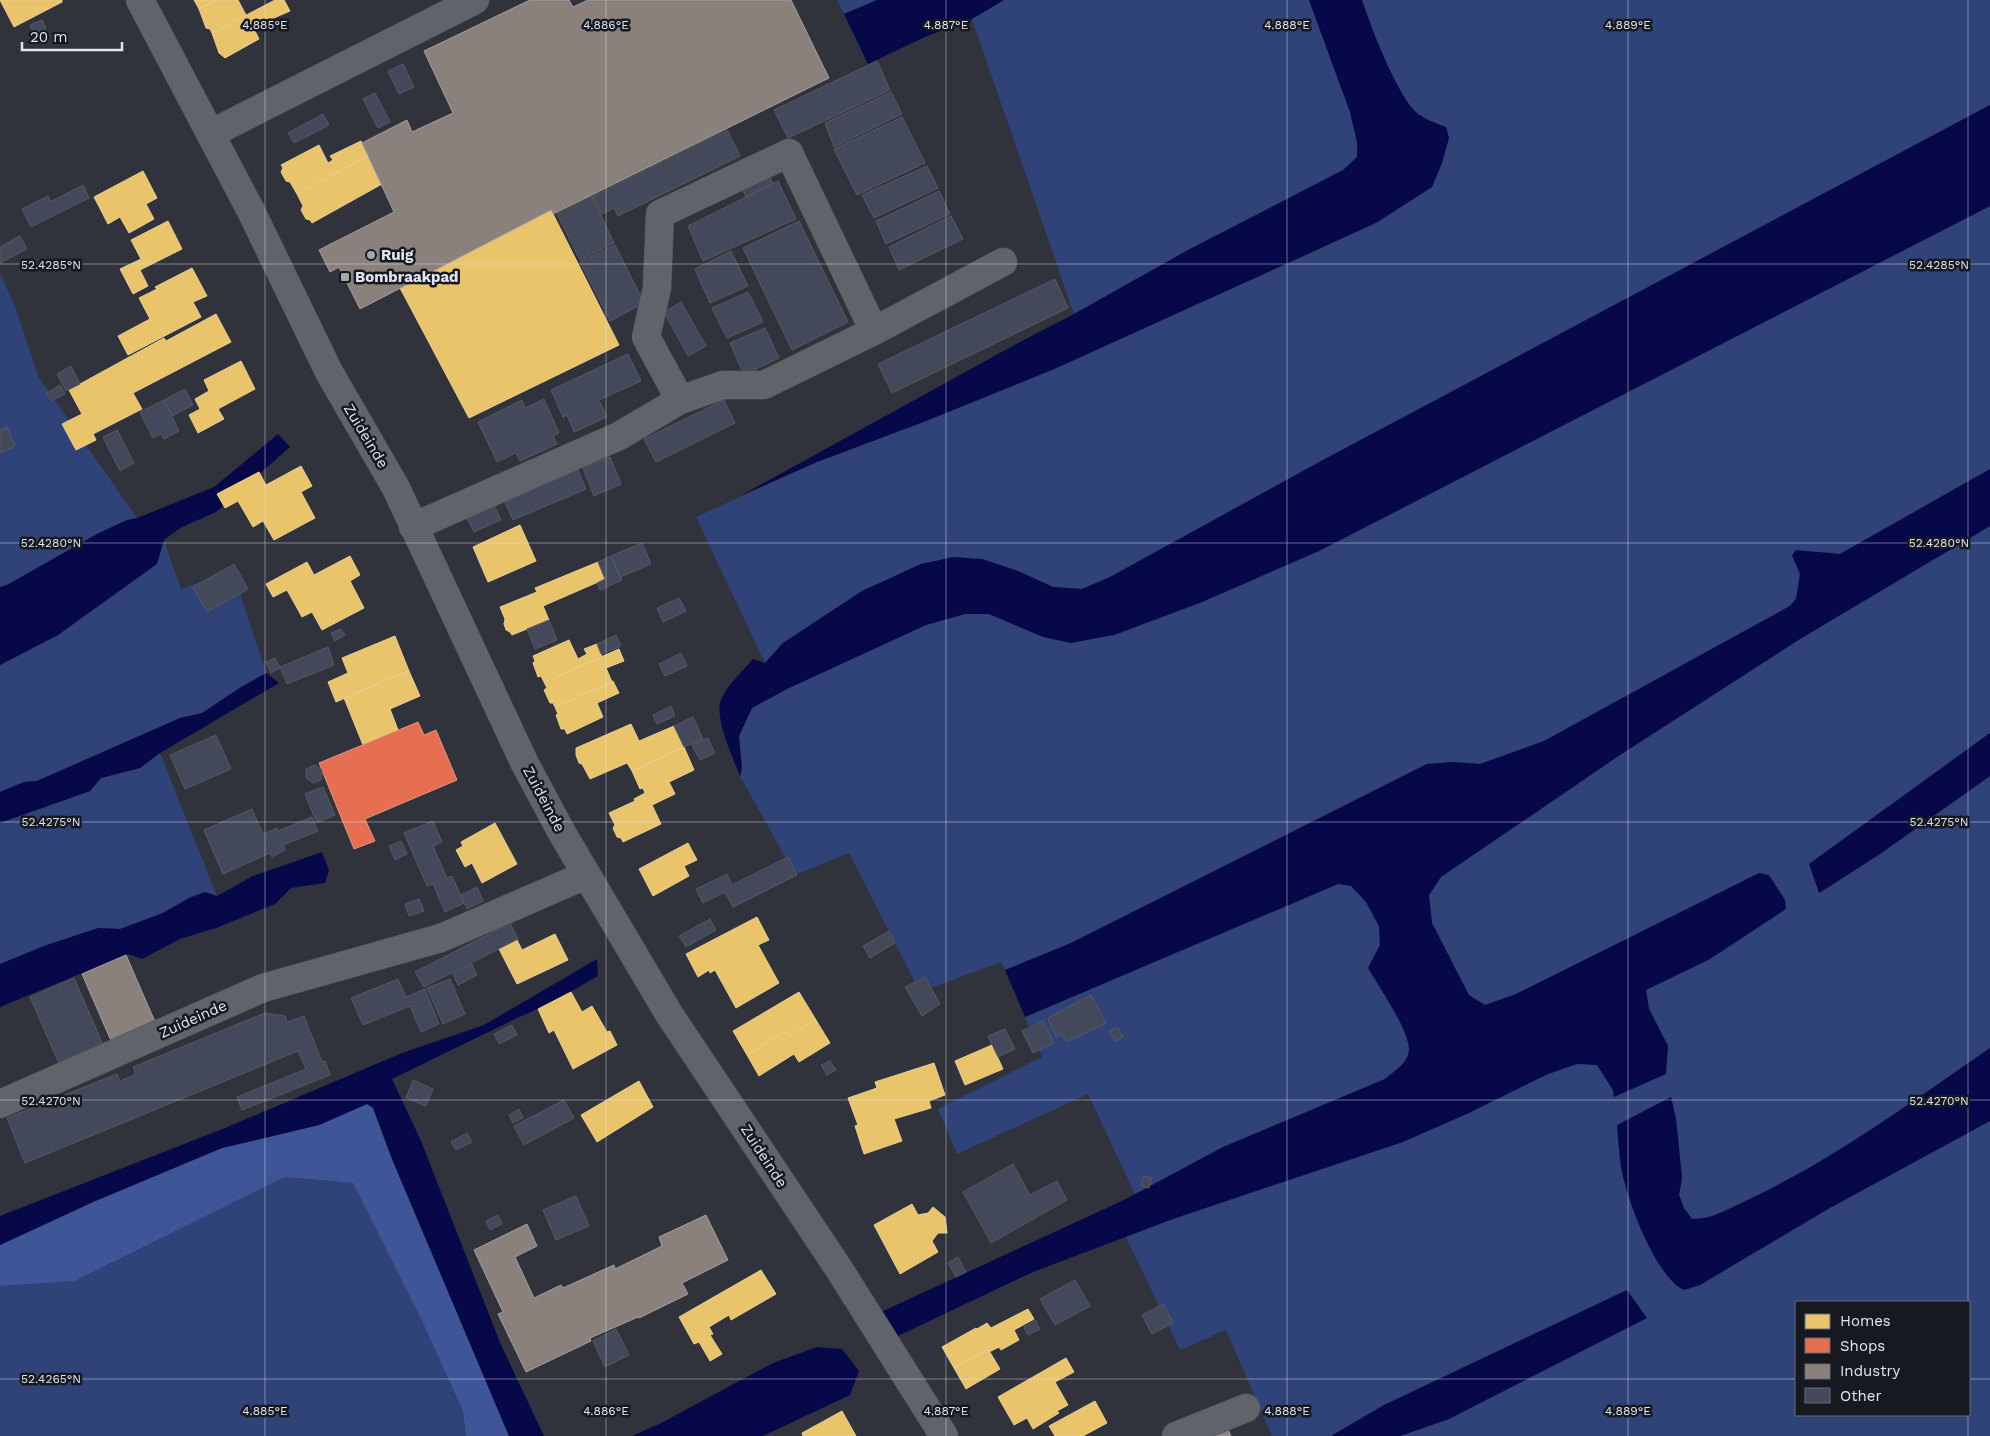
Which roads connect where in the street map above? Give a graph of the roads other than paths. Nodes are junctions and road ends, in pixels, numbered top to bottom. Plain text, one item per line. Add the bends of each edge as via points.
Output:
1 (140, 0) edge
2 (475, 0) edge
3 (212, 133) junction
4 (1003, 262) dead end
5 (874, 331) junction
6 (680, 400) junction
7 (413, 527) junction
8 (586, 875) junction
9 (0, 1104) edge
10 (1246, 1408) dead end
11 (944, 1436) edge
12 (1176, 1436) edge

1 - 3 street, Zuideinde
2 - 3 street
3 - 7 street, Zuideinde via 329,372 384,467
4 - 5 street
5 - 6 street via 764,385 723,385
5 - 6 street via 790,153 660,214 657,288 646,337
6 - 7 street via 619,436
7 - 8 street, Zuideinde via 525,764
8 - 9 street, Zuideinde via 441,938 263,988
8 - 11 street, Zuideinde via 669,1014 834,1261
10 - 12 street

